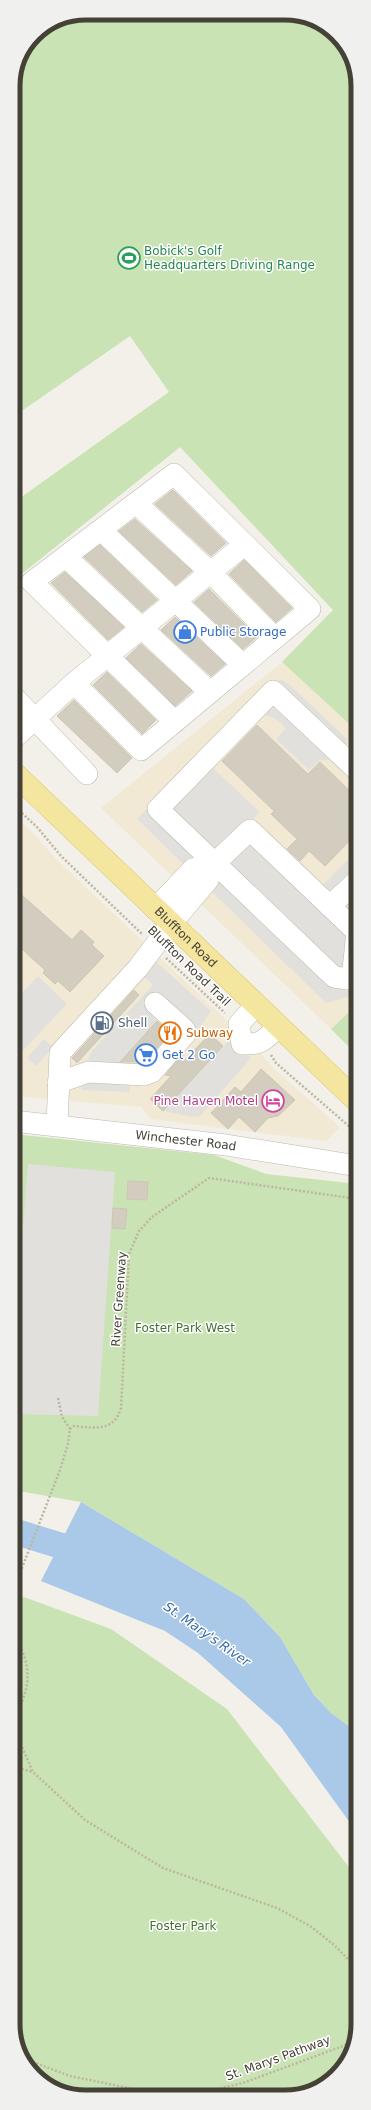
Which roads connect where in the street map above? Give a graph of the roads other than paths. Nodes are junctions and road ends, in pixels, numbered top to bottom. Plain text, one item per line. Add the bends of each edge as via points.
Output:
1 (136, 503) junction
2 (101, 530) junction
3 (244, 545) junction
4 (66, 557) junction
5 (210, 572) junction
6 (176, 600) junction
7 (141, 629) junction
8 (275, 638) junction
9 (107, 656) junction
10 (243, 665) junction
11 (74, 683) junction
12 (210, 692) junction
13 (20, 703) edge
14 (36, 719) junction
15 (174, 722) junction
16 (20, 733) edge
17 (351, 764) edge
18 (87, 774) dead end
19 (20, 779) edge
20 (215, 863) junction
21 (351, 886) edge
22 (330, 906) junction
23 (163, 916) junction
24 (351, 926) edge
25 (351, 974) edge
26 (155, 1003) dead end
27 (256, 1005) junction
28 (198, 1025) dead end
29 (278, 1027) junction
30 (58, 1083) junction
31 (128, 1083) dead end
32 (351, 1095) edge
33 (20, 1122) edge
34 (56, 1125) junction
35 (351, 1165) edge

1 - 2 street
1 - 3 street via 174,474
1 - 5 street
2 - 4 street
2 - 6 street
3 - 5 street
3 - 8 street via 310,609
4 - 7 street
4 - 9 street via 32,582
5 - 6 street
5 - 8 street
6 - 7 street
6 - 10 street
7 - 9 street
7 - 12 street
8 - 10 street
9 - 11 street
9 - 15 street
10 - 12 street
11 - 14 street
11 - 15 street via 141,750
12 - 15 street
13 - 14 street
14 - 16 street
14 - 18 street
17 - 20 street via 273,691 158,809
19 - 23 main road, Bluffton Road
20 - 22 street via 250,830
20 - 23 street via 208,880
20 - 25 street via 334,977 348,979
21 - 22 street
22 - 24 street
23 - 27 main road, Bluffton Road
23 - 30 street via 155,947 143,974 60,1053
26 - 30 street via 184,1028 186,1033 152,1072 144,1075 88,1072
27 - 29 main road, Bluffton Road
27 - 29 street via 239,1024 242,1044 262,1042
28 - 31 street via 194,1034 152,1080 148,1083
29 - 32 main road, Bluffton Road
30 - 34 street
33 - 34 street, Winchester Road
34 - 35 street, Winchester Road via 226,1145

